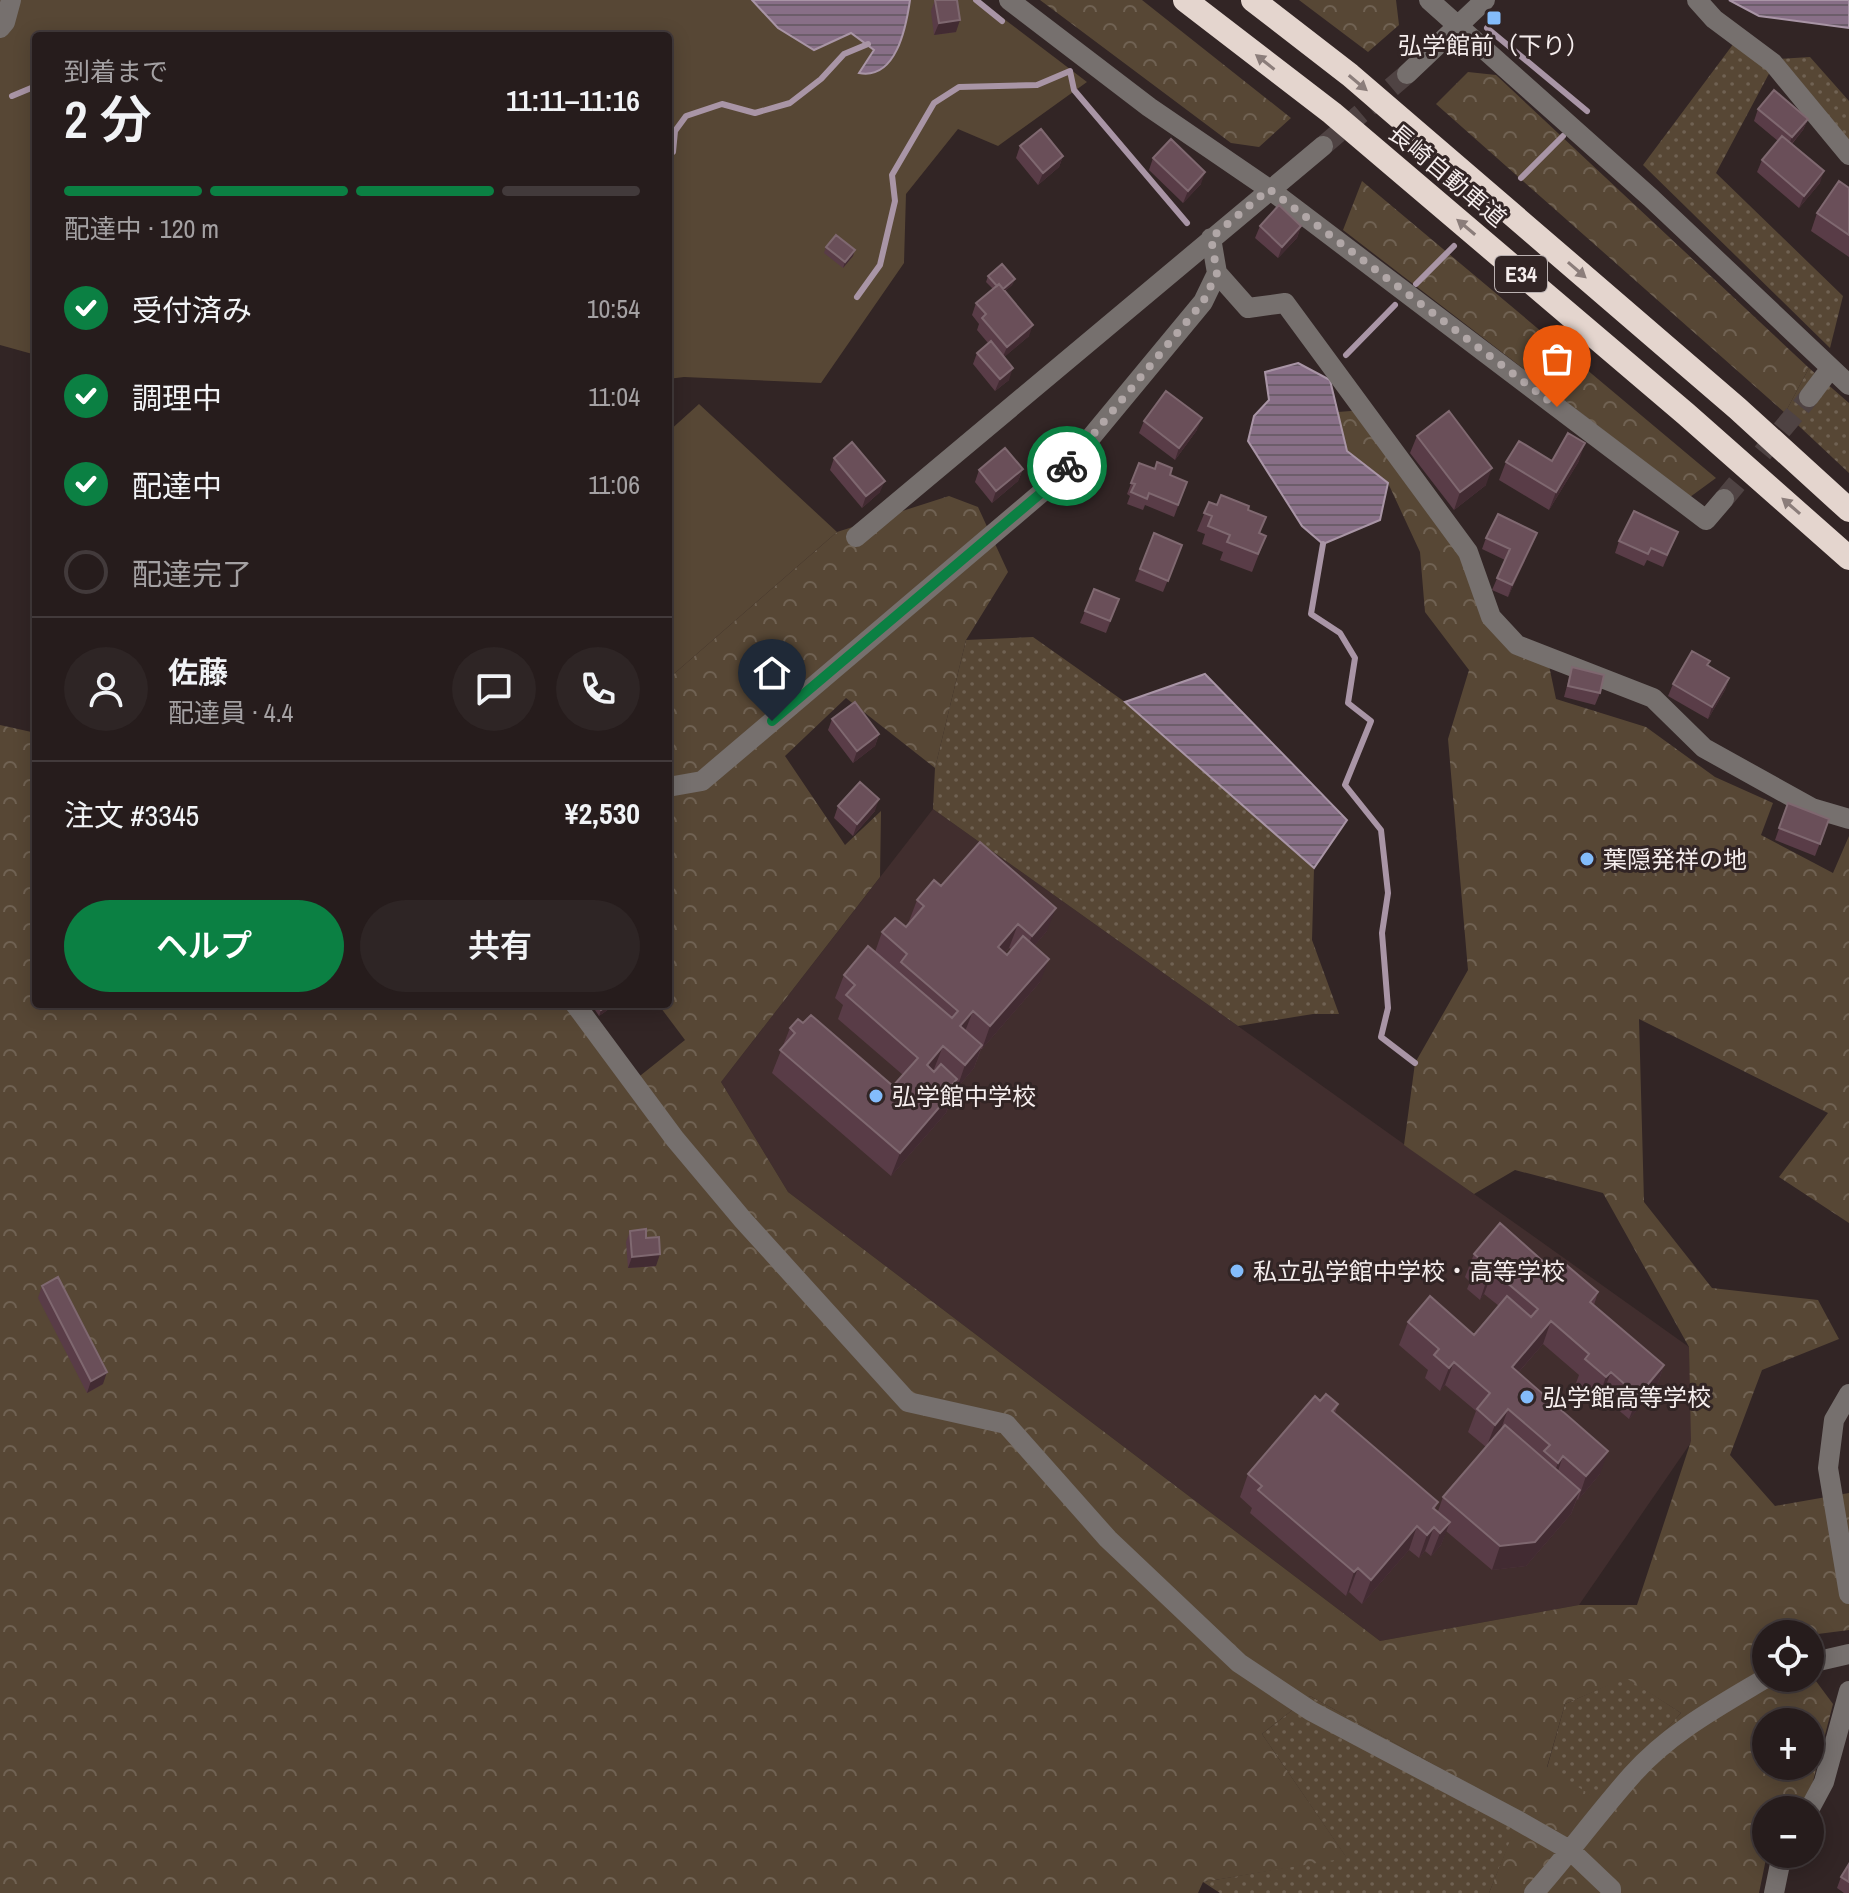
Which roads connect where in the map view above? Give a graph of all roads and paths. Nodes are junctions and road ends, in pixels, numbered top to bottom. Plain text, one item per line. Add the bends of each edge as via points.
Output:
1 (11, 0) edge
2 (1009, 0) edge
3 (1185, 0) edge
4 (1253, 0) edge
5 (1429, 0) edge
6 (1485, 0) edge
7 (1697, 0) edge
8 (1457, 24) junction
9 (0, 28) edge
10 (1407, 74) tunnel mouth
11 (1323, 146) tunnel mouth
12 (1849, 155) edge
13 (1269, 189) junction
14 (1211, 238) junction
15 (1217, 273) junction
16 (1830, 369) junction
17 (1849, 385) edge
18 (1809, 397) tunnel mouth
19 (1724, 499) tunnel mouth
20 (1849, 510) edge
21 (856, 537) dead end
22 (1849, 558) edge
23 (672, 786) edge
24 (1849, 819) edge
25 (578, 1008) edge
26 (1849, 1394) edge
27 (1849, 1594) edge
28 (1849, 1654) edge
29 (1824, 1660) edge
30 (1752, 1686) edge
31 (1849, 1691) edge
32 (1816, 1796) edge
33 (1571, 1851) junction
34 (1779, 1868) edge
35 (1534, 1893) edge
36 (1611, 1893) edge
37 (1774, 1893) edge

1 - 9 street
2 - 13 street via 1149,107
22 -> 3 highway, 長崎自動車道 / E34 via 1332,113
4 -> 20 highway, 長崎自動車道 / E34 via 1362,86
5 - 8 street
6 - 8 street
7 - 12 street via 1773,63
8 - 10 street
8 - 16 street
11 - 13 street
13 - 14 street
13 - 19 street via 1706,520
14 - 15 street
14 - 21 street
15 - 23 street via 1203,302 1054,482 702,781
15 - 24 street via 1248,308 1285,303 1468,552 1491,617 1517,645 1653,698 1704,748 1812,808
16 - 17 street
16 - 18 street
25 - 33 street via 675,1139 908,1402 1006,1424 1108,1539 1239,1663 1311,1711
26 - 27 street via 1834,1420 1828,1468
28 - 29 street
30 - 33 street via 1693,1721 1633,1773
31 - 32 street
33 - 35 street
33 - 36 street
34 - 37 street

